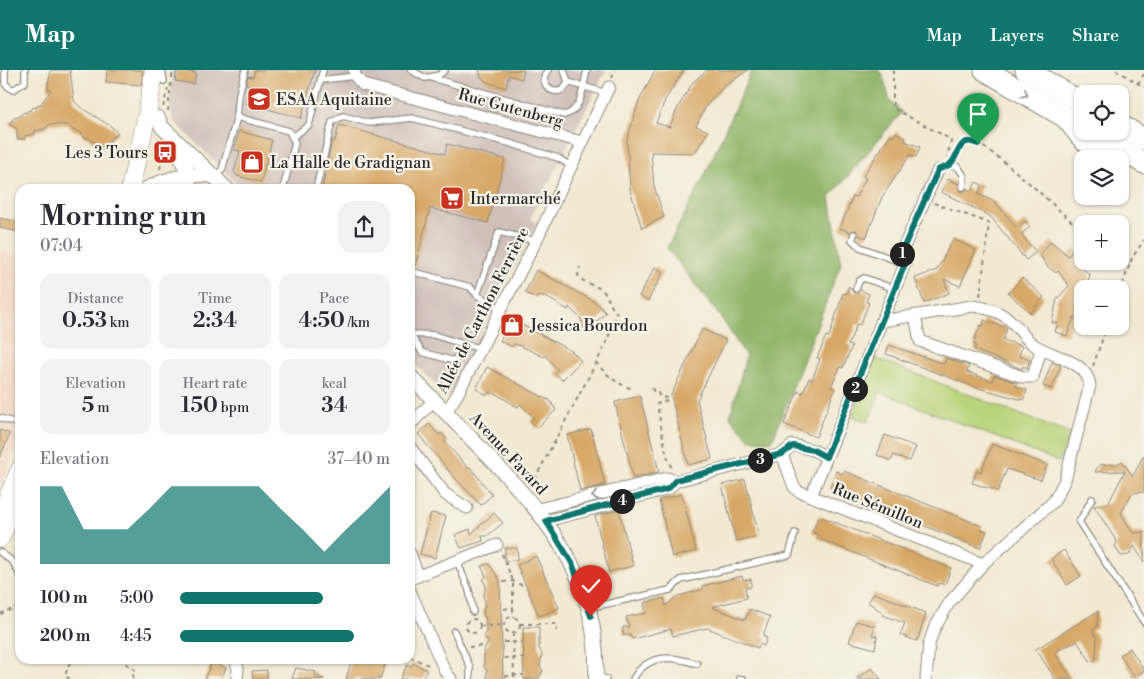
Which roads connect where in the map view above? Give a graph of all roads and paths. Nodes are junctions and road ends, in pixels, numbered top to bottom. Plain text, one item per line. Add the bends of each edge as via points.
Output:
1 (5, 70) edge
2 (25, 70) edge
3 (246, 70) edge
4 (324, 70) edge
5 (411, 70) edge
6 (445, 70) edge
7 (548, 70) edge
8 (564, 70) edge
9 (586, 70) edge
10 (893, 70) edge
11 (985, 70) edge
12 (1026, 70) edge
13 (1116, 70) edge
14 (163, 72) edge
15 (355, 73) edge
16 (1144, 74) edge
17 (432, 78) junction
18 (321, 80) junction
19 (568, 82) junction
20 (1138, 84) junction
21 (583, 86) junction
22 (1144, 87) edge
23 (608, 90) joint
24 (1074, 107) edge
25 (1074, 108) edge
26 (159, 115) junction
27 (237, 117) junction
28 (1129, 118) edge
29 (1144, 125) edge
30 (1129, 130) edge
31 (168, 133) junction
32 (294, 136) junction
33 (1144, 139) edge
34 (1084, 140) edge
35 (1105, 140) edge
36 (582, 142) junction
37 (1101, 150) edge
38 (1144, 163) edge
39 (571, 166) junction
40 (943, 167) junction
41 (1129, 168) edge
42 (1144, 178) edge
43 (189, 182) edge
44 (218, 183) edge
45 (131, 184) edge
46 (146, 184) edge
47 (156, 184) edge
48 (284, 184) edge
49 (317, 184) edge
50 (963, 186) dead end
51 (924, 200) junction
52 (1074, 224) edge
53 (854, 234) dead end
54 (1144, 240) edge
55 (536, 241) junction
56 (1130, 263) joint
57 (905, 264) junction
58 (580, 267) dead end
59 (415, 272) edge
60 (1124, 280) edge
61 (856, 289) dead end
62 (895, 289) junction
63 (478, 295) junction
64 (979, 307) junction
65 (501, 308) junction
66 (915, 316) junction
67 (882, 321) junction
68 (415, 334) edge
69 (1105, 335) edge
70 (415, 342) edge
71 (466, 344) junction
72 (481, 348) junction
73 (1041, 349) junction
74 (596, 362) junction
75 (1089, 378) junction
76 (415, 381) edge
77 (631, 388) dead end
78 (652, 388) dead end
79 (434, 400) junction
80 (446, 412) junction
81 (0, 418) edge
82 (415, 420) edge
83 (15, 422) edge
84 (415, 454) edge
85 (782, 454) junction
86 (826, 457) junction
87 (675, 476) junction
88 (532, 486) dead end
89 (15, 491) edge
90 (811, 496) junction
91 (1092, 499) dead end
92 (12, 504) edge
93 (467, 508) dead end
94 (542, 515) junction
95 (795, 533) dead end
96 (0, 538) edge
97 (497, 546) joint
98 (0, 552) edge
99 (457, 561) junction
100 (983, 564) junction
101 (15, 566) edge
102 (415, 578) edge
103 (513, 581) junction
104 (503, 582) dead end
105 (523, 586) dead end
106 (415, 602) edge
107 (514, 607) junction
108 (15, 608) edge
109 (588, 608) junction
110 (504, 609) dead end
111 (473, 612) dead end
112 (0, 614) edge
113 (513, 617) junction
114 (1144, 622) edge
115 (520, 624) junction
116 (504, 625) junction
117 (480, 626) junction
118 (454, 631) dead end
119 (557, 631) dead end
120 (513, 633) junction
121 (504, 642) dead end
122 (513, 642) junction
123 (522, 642) dead end
124 (482, 646) dead end
125 (461, 647) junction
126 (504, 658) dead end
127 (514, 658) junction
128 (523, 658) dead end
129 (415, 659) edge
130 (69, 664) edge
131 (126, 664) edge
132 (236, 664) edge
133 (697, 664) dead end
134 (448, 675) edge
135 (523, 675) dead end
136 (505, 676) dead end
137 (514, 677) edge
138 (599, 678) edge
139 (70, 679) edge
140 (132, 679) edge
141 (237, 679) edge
142 (470, 679) edge
143 (633, 679) edge
144 (926, 679) edge

1 - 2 lane via 5,84 13,90 25,82
3 - 27 lane
4 - 18 lane
5 - 17 lane via 418,76
6 - 17 lane
7 - 19 lane via 544,80 549,90 561,91
8 - 19 lane
9 - 21 lane
10 - 40 path via 893,108 951,142
11 -> 25 highway
12 - 24 highway
13 - 20 path
14 - 26 main road
14 - 26 path via 166,103
14 - 45 main road via 147,115
15 - 18 lane
15 - 36 street, Rue Gutenberg via 363,85
16 - 20 path
17 - 21 lane via 564,115 577,109
18 - 32 lane via 309,125
19 - 21 lane
20 - 22 path
21 - 23 lane
23 - 36 street, Allée de Carthon Ferrière
26 - 31 street via 162,127
26 - 46 main road
27 - 32 lane via 289,131
27 - 44 lane
28 - 29 highway
30 - 33 highway
31 - 43 street
31 - 44 street
32 - 48 lane via 296,143
34 - 37 highway
35 - 38 highway
36 - 39 street, Allée de Carthon Ferrière
39 - 49 lane via 558,158 509,143 412,118 370,123 343,116 332,122
39 - 55 street, Allée de Carthon Ferrière
40 - 50 lane via 958,167 964,176
40 - 51 street
40 - 52 path via 962,145 973,142 1002,161
41 - 42 highway
43 - 44 street
43 - 47 street via 167,179
51 - 57 street via 902,251
51 - 64 path via 989,223
53 - 57 lane via 852,240 860,247
54 - 56 path
55 - 63 lane via 499,232
55 - 65 street, Allée de Carthon Ferrière
56 - 60 path
57 - 62 street
58 - 74 path via 578,275 581,280 600,288 617,313
59 - 63 lane via 470,287
61 - 62 lane via 864,278
62 - 67 street
63 - 65 lane
64 - 66 street
64 - 73 street via 1006,317 1029,342
65 - 72 street, Allée de Carthon Ferrière
66 - 67 street
66 - 73 street via 920,341 1023,377 1033,377
67 - 86 street
68 - 71 lane via 434,335
69 - 75 path
70 - 71 lane via 422,352 454,361
71 - 72 lane
72 - 80 street, Allée de Carthon Ferrière
73 - 75 street via 1080,366
74 - 77 path via 615,380
74 - 88 path
75 - 100 street via 1090,385 1064,480 1054,501
76 - 79 street, Avenue Favard
78 - 87 path via 660,396 668,398 657,404 666,453
79 - 80 street, Avenue Favard
79 - 82 street
80 - 94 street, Avenue Favard
81 - 83 lane
84 - 93 street via 445,494
85 - 86 street via 793,446 799,446
85 - 87 street
85 - 90 street, Rue Sémillon via 794,487
86 - 90 street
87 - 94 street via 668,489
89 - 92 main road
90 - 100 street, Rue Sémillon
91 - 114 lane via 1079,522
92 - 96 main road
94 - 109 street, Avenue Favard via 572,563
95 - 109 lane via 789,554 682,580 670,590
97 - 99 street
97 - 103 path
98 - 101 lane
99 - 102 street
99 - 111 lane via 469,590
100 - 144 street via 949,603 934,629 929,644
103 - 104 path
103 - 105 path
103 - 107 path
106 - 134 street
107 - 110 path
107 - 113 path
108 - 112 path
109 - 138 street, Avenue Favard
113 - 115 path
113 - 116 path
115 - 119 path via 556,624
115 - 120 path
116 - 117 path
116 - 120 path via 508,632
117 - 117 path via 475,620 466,626 473,633 478,632
118 - 125 lane
120 - 122 path
121 - 122 path
122 - 123 path
122 - 127 path
124 - 125 path
125 - 142 lane via 470,667
126 - 127 path
127 - 128 path
127 - 137 path
129 - 134 path
130 - 139 path via 65,676
131 - 140 path via 135,670
132 - 141 street
133 - 143 lane via 676,658 655,660 639,668
135 - 137 path
136 - 137 path

